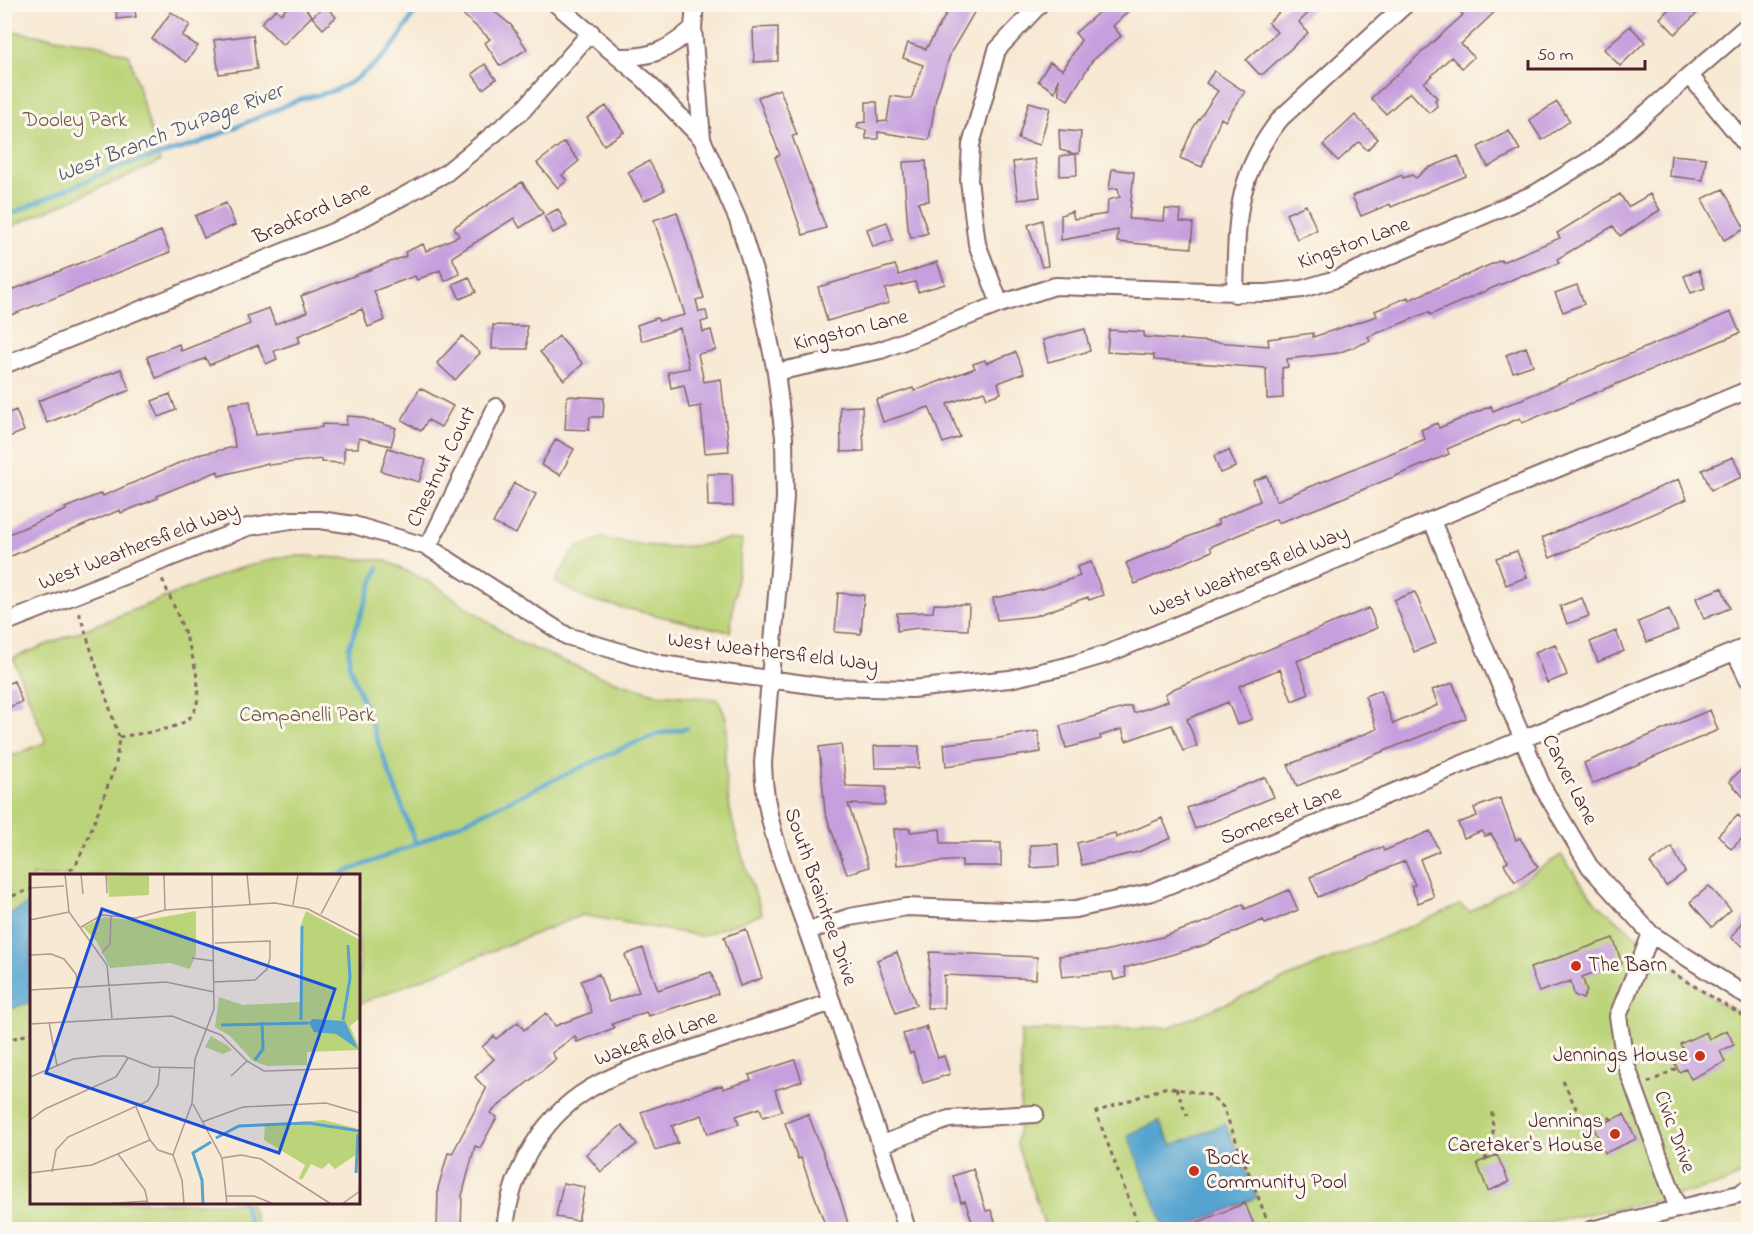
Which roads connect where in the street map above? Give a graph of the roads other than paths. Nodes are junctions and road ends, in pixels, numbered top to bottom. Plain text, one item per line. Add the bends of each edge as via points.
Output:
1 (556, 4) edge
2 (695, 4) edge
3 (1040, 4) edge
4 (1406, 4) edge
5 (1749, 25) edge
6 (693, 28) junction
7 (591, 32) junction
8 (619, 57) junction
9 (1691, 77) junction
10 (702, 139) junction
11 (1749, 147) edge
12 (1235, 294) junction
13 (1000, 304) junction
14 (4, 365) edge
15 (776, 372) junction
16 (1749, 390) edge
17 (496, 407) dead end
18 (1432, 520) junction
19 (428, 547) junction
20 (4, 623) edge
21 (1742, 649) edge
22 (771, 679) junction
23 (1749, 679) edge
24 (1523, 741) junction
25 (808, 932) junction
26 (1651, 934) junction
27 (1749, 997) edge
28 (832, 1002) junction
29 (1035, 1114) dead end
30 (882, 1144) junction
31 (1749, 1188) edge
32 (1678, 1209) junction
33 (505, 1230) edge
34 (907, 1230) edge
35 (1591, 1230) edge

1 - 7 street
2 - 6 street, South Braintree Drive
3 - 13 street via 997,50 971,145 969,180 978,244
4 - 12 street via 1269,133 1249,171 1240,199
5 - 9 street, Kingston Lane
6 - 8 street via 657,54
6 - 10 street, South Braintree Drive
7 - 8 street
7 - 14 street, Bradford Lane via 524,110 446,173 350,225
8 - 10 street
9 - 11 street
9 - 12 street, Kingston Lane via 1598,155 1536,193 1336,279 1302,289
10 - 15 street, South Braintree Drive via 738,220 757,281
12 - 13 street, Kingston Lane via 1054,286
13 - 15 street, Kingston Lane via 881,350
15 - 22 street, South Braintree Drive via 784,437 785,498
16 - 18 street, West Weathersfield Way
17 - 19 street, Chestnut Court
18 - 22 street, West Weathersfield Way via 1107,654 1045,672 984,683 912,689 848,688
18 - 24 street, Carver Lane
19 - 20 street, West Weathersfield Way via 354,525 320,520 270,523 230,533
19 - 22 street, West Weathersfield Way via 567,636 661,664
21 - 23 street
21 - 24 street, Somerset Lane
22 - 25 street, South Braintree Drive via 763,763 765,802
24 - 25 street, Somerset Lane via 1152,892 1076,909 1032,912 907,907 850,917
24 - 26 street, Carver Lane via 1543,788 1590,867
25 - 28 street, South Braintree Drive
26 - 27 street, Carver Lane
26 - 32 street, Civic Drive via 1618,1016 1625,1062
28 - 30 street, South Braintree Drive
28 - 33 street, Wakefield Lane via 617,1075 581,1095 547,1125 526,1158 507,1208
29 - 30 street via 949,1119
30 - 34 street, South Braintree Drive
31 - 32 street
32 - 35 street

